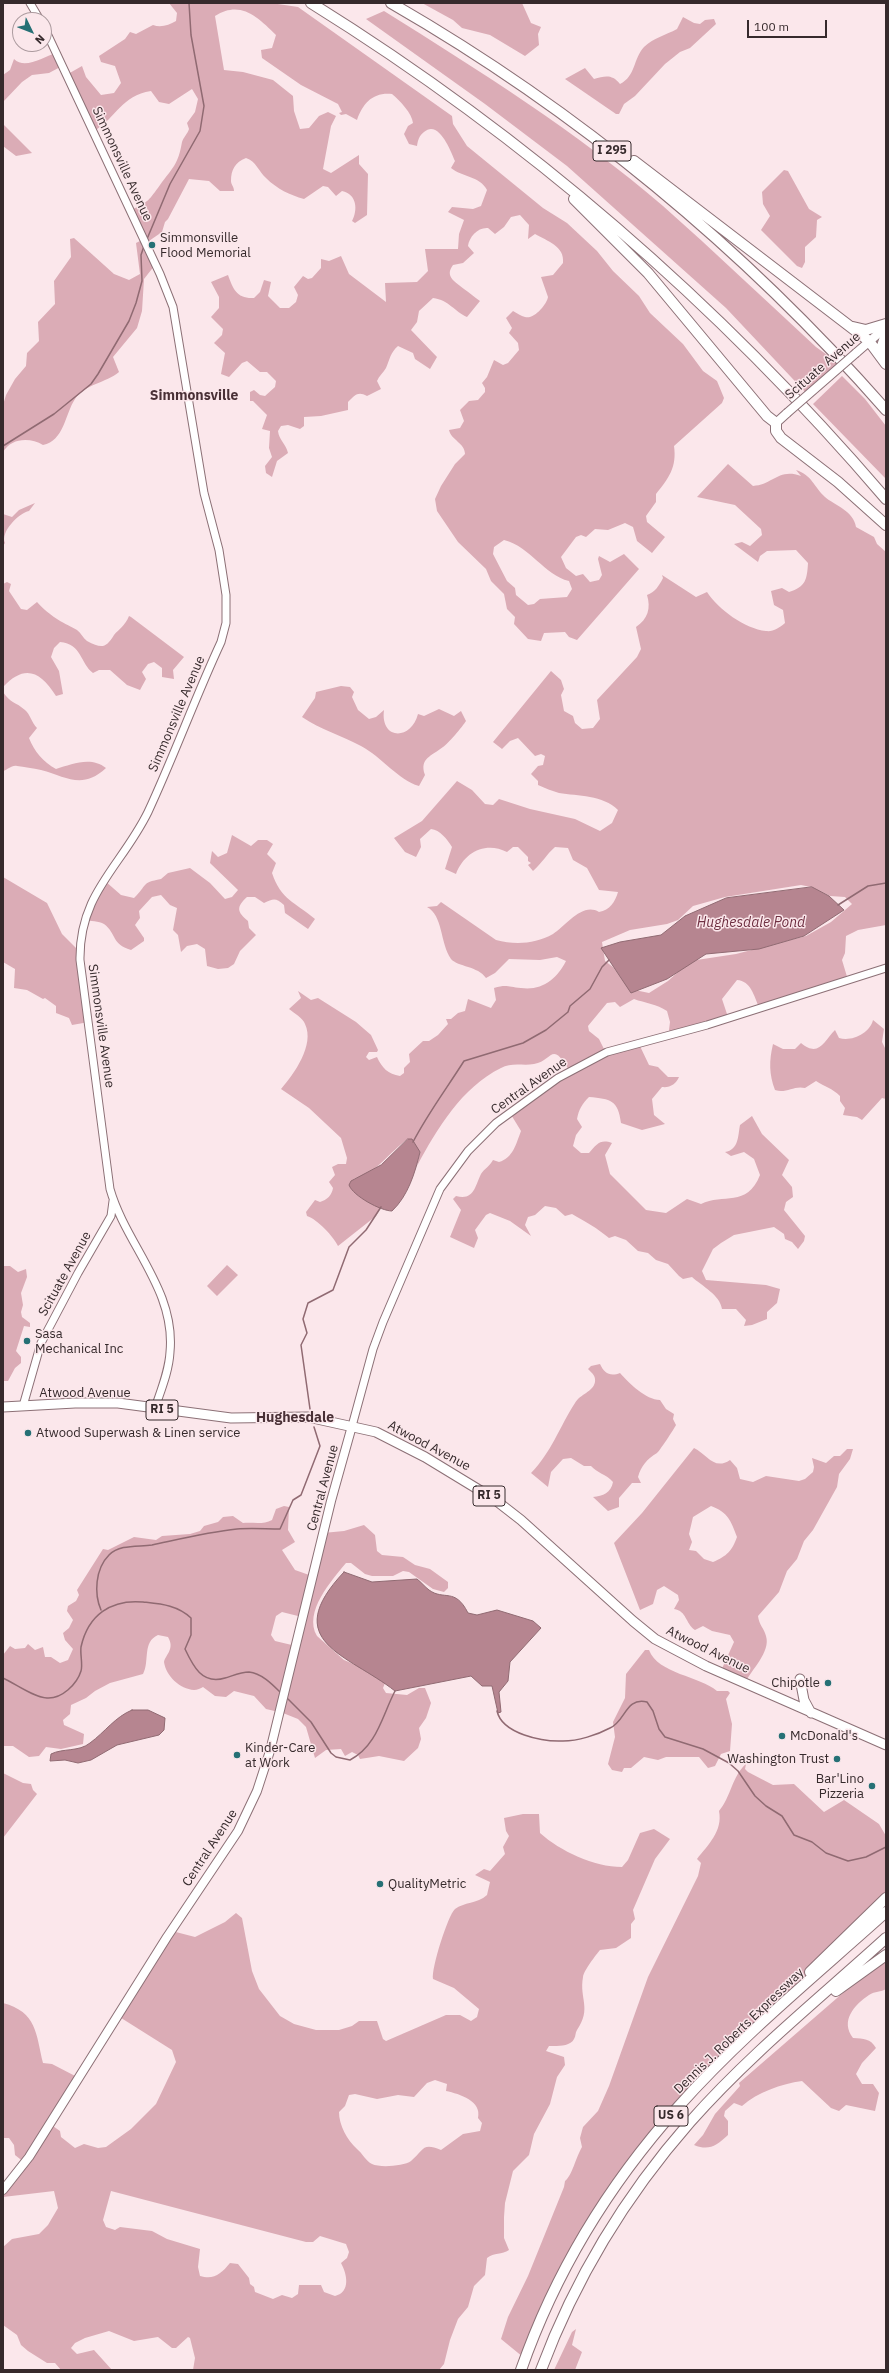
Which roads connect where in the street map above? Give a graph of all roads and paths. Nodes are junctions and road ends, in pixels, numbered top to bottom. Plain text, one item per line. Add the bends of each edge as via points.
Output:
1 (30, 3) edge
2 (311, 3) edge
3 (391, 3) edge
4 (35, 12) edge
5 (52, 44) edge
6 (562, 114) junction
7 (547, 170) junction
8 (848, 324) junction
9 (886, 326) edge
10 (886, 334) edge
11 (869, 341) junction
12 (886, 364) edge
13 (886, 410) edge
14 (776, 423) junction
15 (886, 499) edge
16 (886, 526) edge
17 (886, 968) edge
18 (113, 1199) junction
19 (23, 1406) junction
20 (3, 1407) edge
21 (156, 1408) junction
22 (352, 1426) junction
23 (800, 1679) dead end
24 (812, 1712) junction
25 (886, 1745) edge
26 (886, 1898) edge
27 (886, 1912) edge
28 (886, 1938) edge
29 (886, 1954) edge
30 (770, 2018) junction
31 (781, 2033) junction
32 (3, 2190) edge
33 (521, 2370) edge
34 (541, 2370) edge

1 - 4 street
2 - 7 highway via 438,87
3 - 6 highway, I 295
5 - 18 street, Simmonsville Avenue via 170,298 204,493 219,550 227,606 226,628 221,642 148,812 96,894 86,913 82,929 80,960 106,1166
6 - 8 highway via 591,130 631,159
6 - 13 highway, I 295 via 649,181 741,261 820,338
7 - 14 highway via 648,273 767,416
7 - 15 highway via 637,245 723,325 806,408
8 - 9 highway via 866,330
8 - 11 highway
9 - 11 main road, Scituate Avenue
10 - 12 highway via 882,349
11 - 12 highway
11 - 14 main road, Scituate Avenue, bridge
14 - 16 highway via 776,431 781,438 838,482
17 - 22 street, Central Avenue via 707,1025 607,1052 558,1078 496,1123 468,1151 440,1189 383,1322
18 - 19 street, Scituate Avenue via 111,1216 41,1343
18 - 21 street, Simmonsville Avenue via 157,1286 167,1312 171,1332 170,1357
19 - 20 main road, Atwood Avenue / RI 5
19 - 21 main road, Atwood Avenue / RI 5 via 110,1403
21 - 22 main road, Atwood Avenue / RI 5 via 231,1418 308,1417
22 - 24 main road, Atwood Avenue / RI 5 via 376,1432 402,1444 483,1492 521,1520 655,1639 692,1660
22 - 32 main road, Central Avenue via 331,1501 270,1751 261,1783 246,1816 29,2157
23 - 24 main road via 804,1700
24 - 25 main road, Atwood Avenue / RI 5
26 - 30 highway via 807,1975
27 - 30 highway, Dennis J. Roberts Expressway / US 6
28 - 31 highway, US 6
29 - 31 highway
30 - 33 highway, Dennis J. Roberts Expressway / US 6 via 692,2092 653,2136 621,2178 567,2267 541,2320
31 - 34 highway, US 6 via 703,2108 637,2188 608,2232 580,2283

